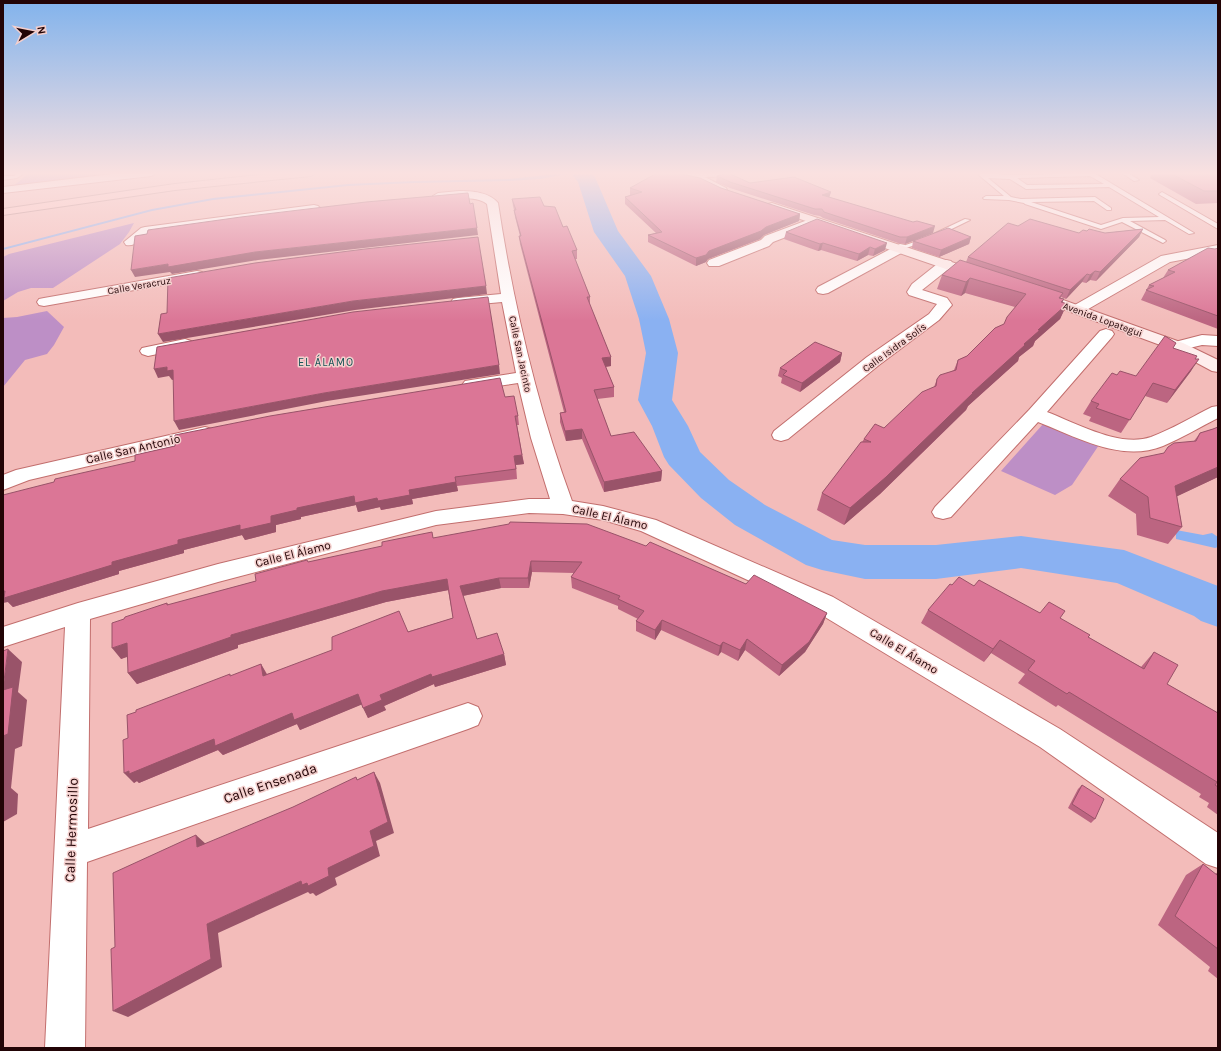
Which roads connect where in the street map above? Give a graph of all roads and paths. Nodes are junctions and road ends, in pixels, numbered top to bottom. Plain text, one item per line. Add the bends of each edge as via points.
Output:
1 (204, 222) edge
2 (490, 222) edge
3 (811, 222) edge
4 (822, 222) edge
5 (963, 222) edge
6 (1086, 222) edge
7 (1117, 222) edge
8 (1127, 222) edge
9 (1172, 222) edge
10 (1191, 233) dead end
11 (1163, 241) dead end
12 (130, 242) dead end
13 (900, 248) junction
14 (1218, 249) edge
15 (714, 263) dead end
16 (946, 264) junction
17 (211, 273) edge
18 (990, 279) edge
19 (823, 290) dead end
20 (1027, 291) edge
21 (509, 297) junction
22 (44, 302) dead end
23 (442, 304) edge
24 (1078, 309) junction
25 (1106, 334) dead end
26 (1218, 340) edge
27 (201, 342) edge
28 (1177, 346) junction
29 (148, 351) dead end
30 (1218, 367) edge
31 (525, 378) junction
32 (456, 387) edge
33 (1218, 411) edge
34 (1035, 414) junction
35 (223, 429) edge
36 (781, 435) dead end
37 (3, 483) edge
38 (563, 507) junction
39 (943, 512) dead end
40 (78, 613) junction
41 (3, 637) edge
42 (468, 716) dead end
43 (71, 851) junction
44 (1218, 852) edge
45 (64, 1048) edge

1 - 12 street via 145,231
2 - 21 street, Calle San Jacinto via 489,239
3 - 15 street
4 - 13 street
5 - 13 lane via 925,240
6 - 7 lane via 1101,227
8 - 11 lane
9 - 10 lane
13 - 16 street
13 - 19 street
14 - 24 street via 1166,259
16 - 18 street
16 - 36 street, Calle Isidra Solís via 914,292 942,301 945,305 934,317 873,361
17 - 22 street, Calle Veracruz
20 - 24 street, Avenida Lopategui
21 - 23 street
21 - 31 street, Calle San Jacinto
24 - 28 street, Avenida Lopategui
25 - 34 street
26 - 28 street via 1202,340
27 - 29 street
28 - 30 street, Avenida Lopategui
31 - 32 street
31 - 38 street, Calle San Jacinto
33 - 34 street via 1156,442 1135,446 1109,442
34 - 39 street
35 - 37 street, Calle San Antonio via 23,475
38 - 40 street, Calle El Álamo via 529,506 436,518 225,571
38 - 44 street, Calle El Álamo via 603,513 648,525 824,604 1050,738
40 - 41 street, Calle El Álamo
40 - 43 street, Calle Hermosillo
42 - 43 street, Calle Ensenada
43 - 45 street, Calle Hermosillo

